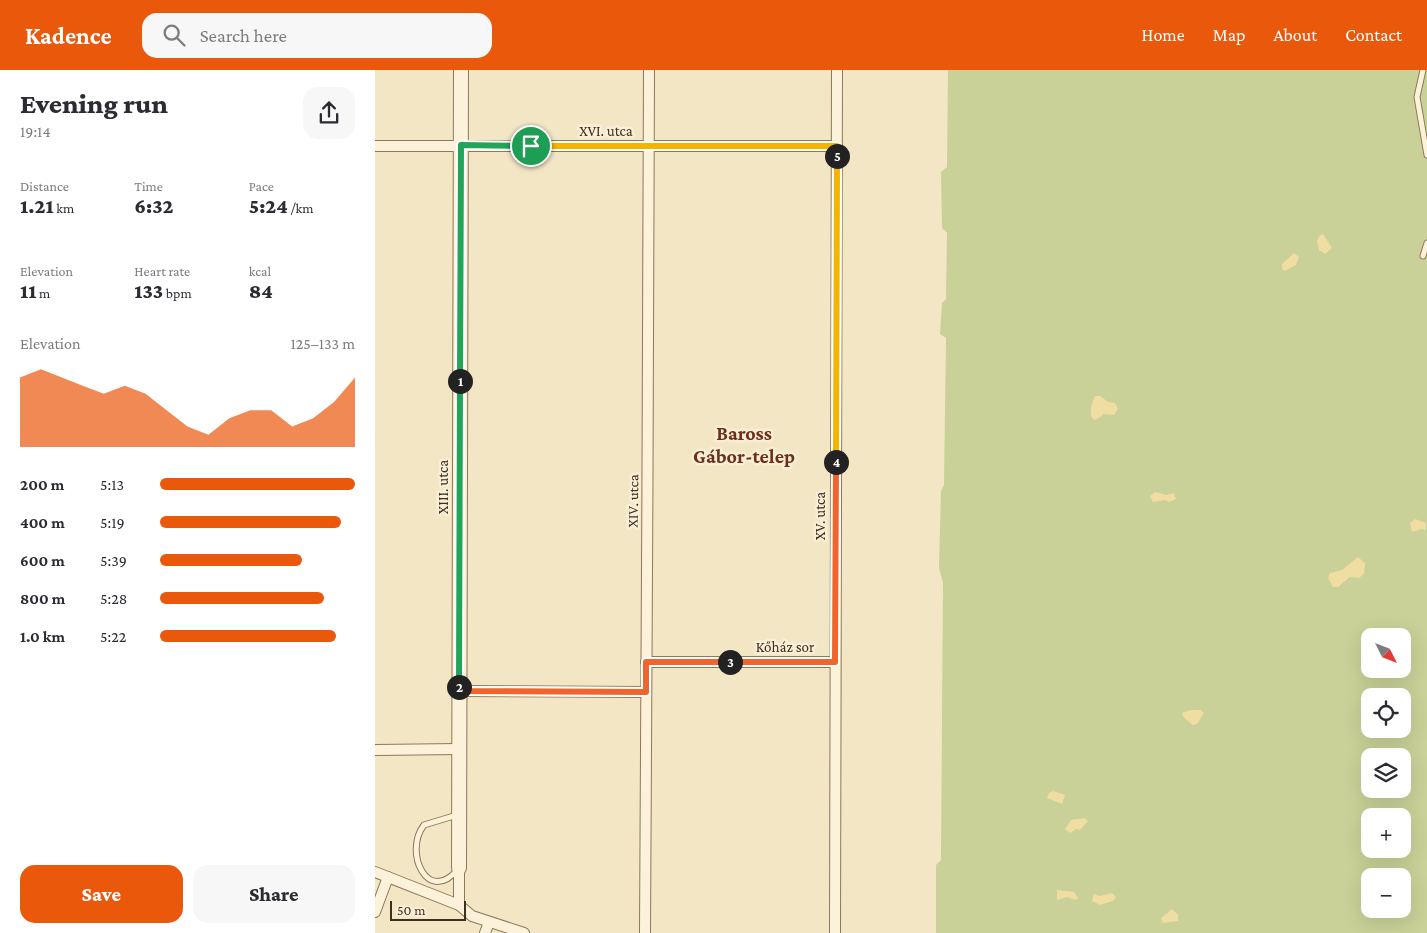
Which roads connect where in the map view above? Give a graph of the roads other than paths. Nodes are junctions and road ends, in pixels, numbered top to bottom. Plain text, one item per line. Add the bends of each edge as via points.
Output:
1 (461, 70) edge
2 (649, 70) edge
3 (837, 70) edge
4 (1423, 70) edge
5 (461, 145) junction
6 (375, 146) edge
7 (649, 146) junction
8 (837, 146) junction
9 (1427, 155) edge
10 (1427, 243) edge
11 (1423, 256) dead end
12 (646, 662) junction
13 (835, 662) junction
14 (459, 691) junction
15 (646, 692) junction
16 (459, 749) junction
17 (375, 750) edge
18 (458, 815) junction
19 (459, 868) junction
20 (375, 872) edge
21 (388, 877) junction
22 (459, 905) junction
23 (375, 912) edge
24 (489, 922) junction
25 (485, 933) edge
26 (524, 933) edge
27 (645, 933) edge
28 (835, 933) edge

1 - 5 street, XIII. utca
2 - 7 street, XIV. utca
3 - 8 street, XV. utca
4 - 9 lane via 1417,97
5 - 6 street, XVI. utca
5 - 7 street, XVI. utca
5 - 14 street, XIII. utca
7 - 8 street, XVI. utca
7 - 12 street, XIV. utca
8 - 13 street, XV. utca
10 - 11 lane
12 - 13 street, Kőház sor
12 - 15 street, XIV. utca
13 - 28 street, XV. utca
14 - 15 street
14 - 16 street, XIII. utca
15 - 27 street, XIV. utca
16 - 17 street
16 - 18 street, XIII. utca
18 - 19 street, XIII. utca
18 - 19 lane via 424,825 418,835 417,846 418,867 428,879 445,880
19 - 22 street, XIII. utca
20 - 21 street
21 - 22 street
21 - 23 street
22 - 24 street via 472,916
24 - 25 street
24 - 26 street

